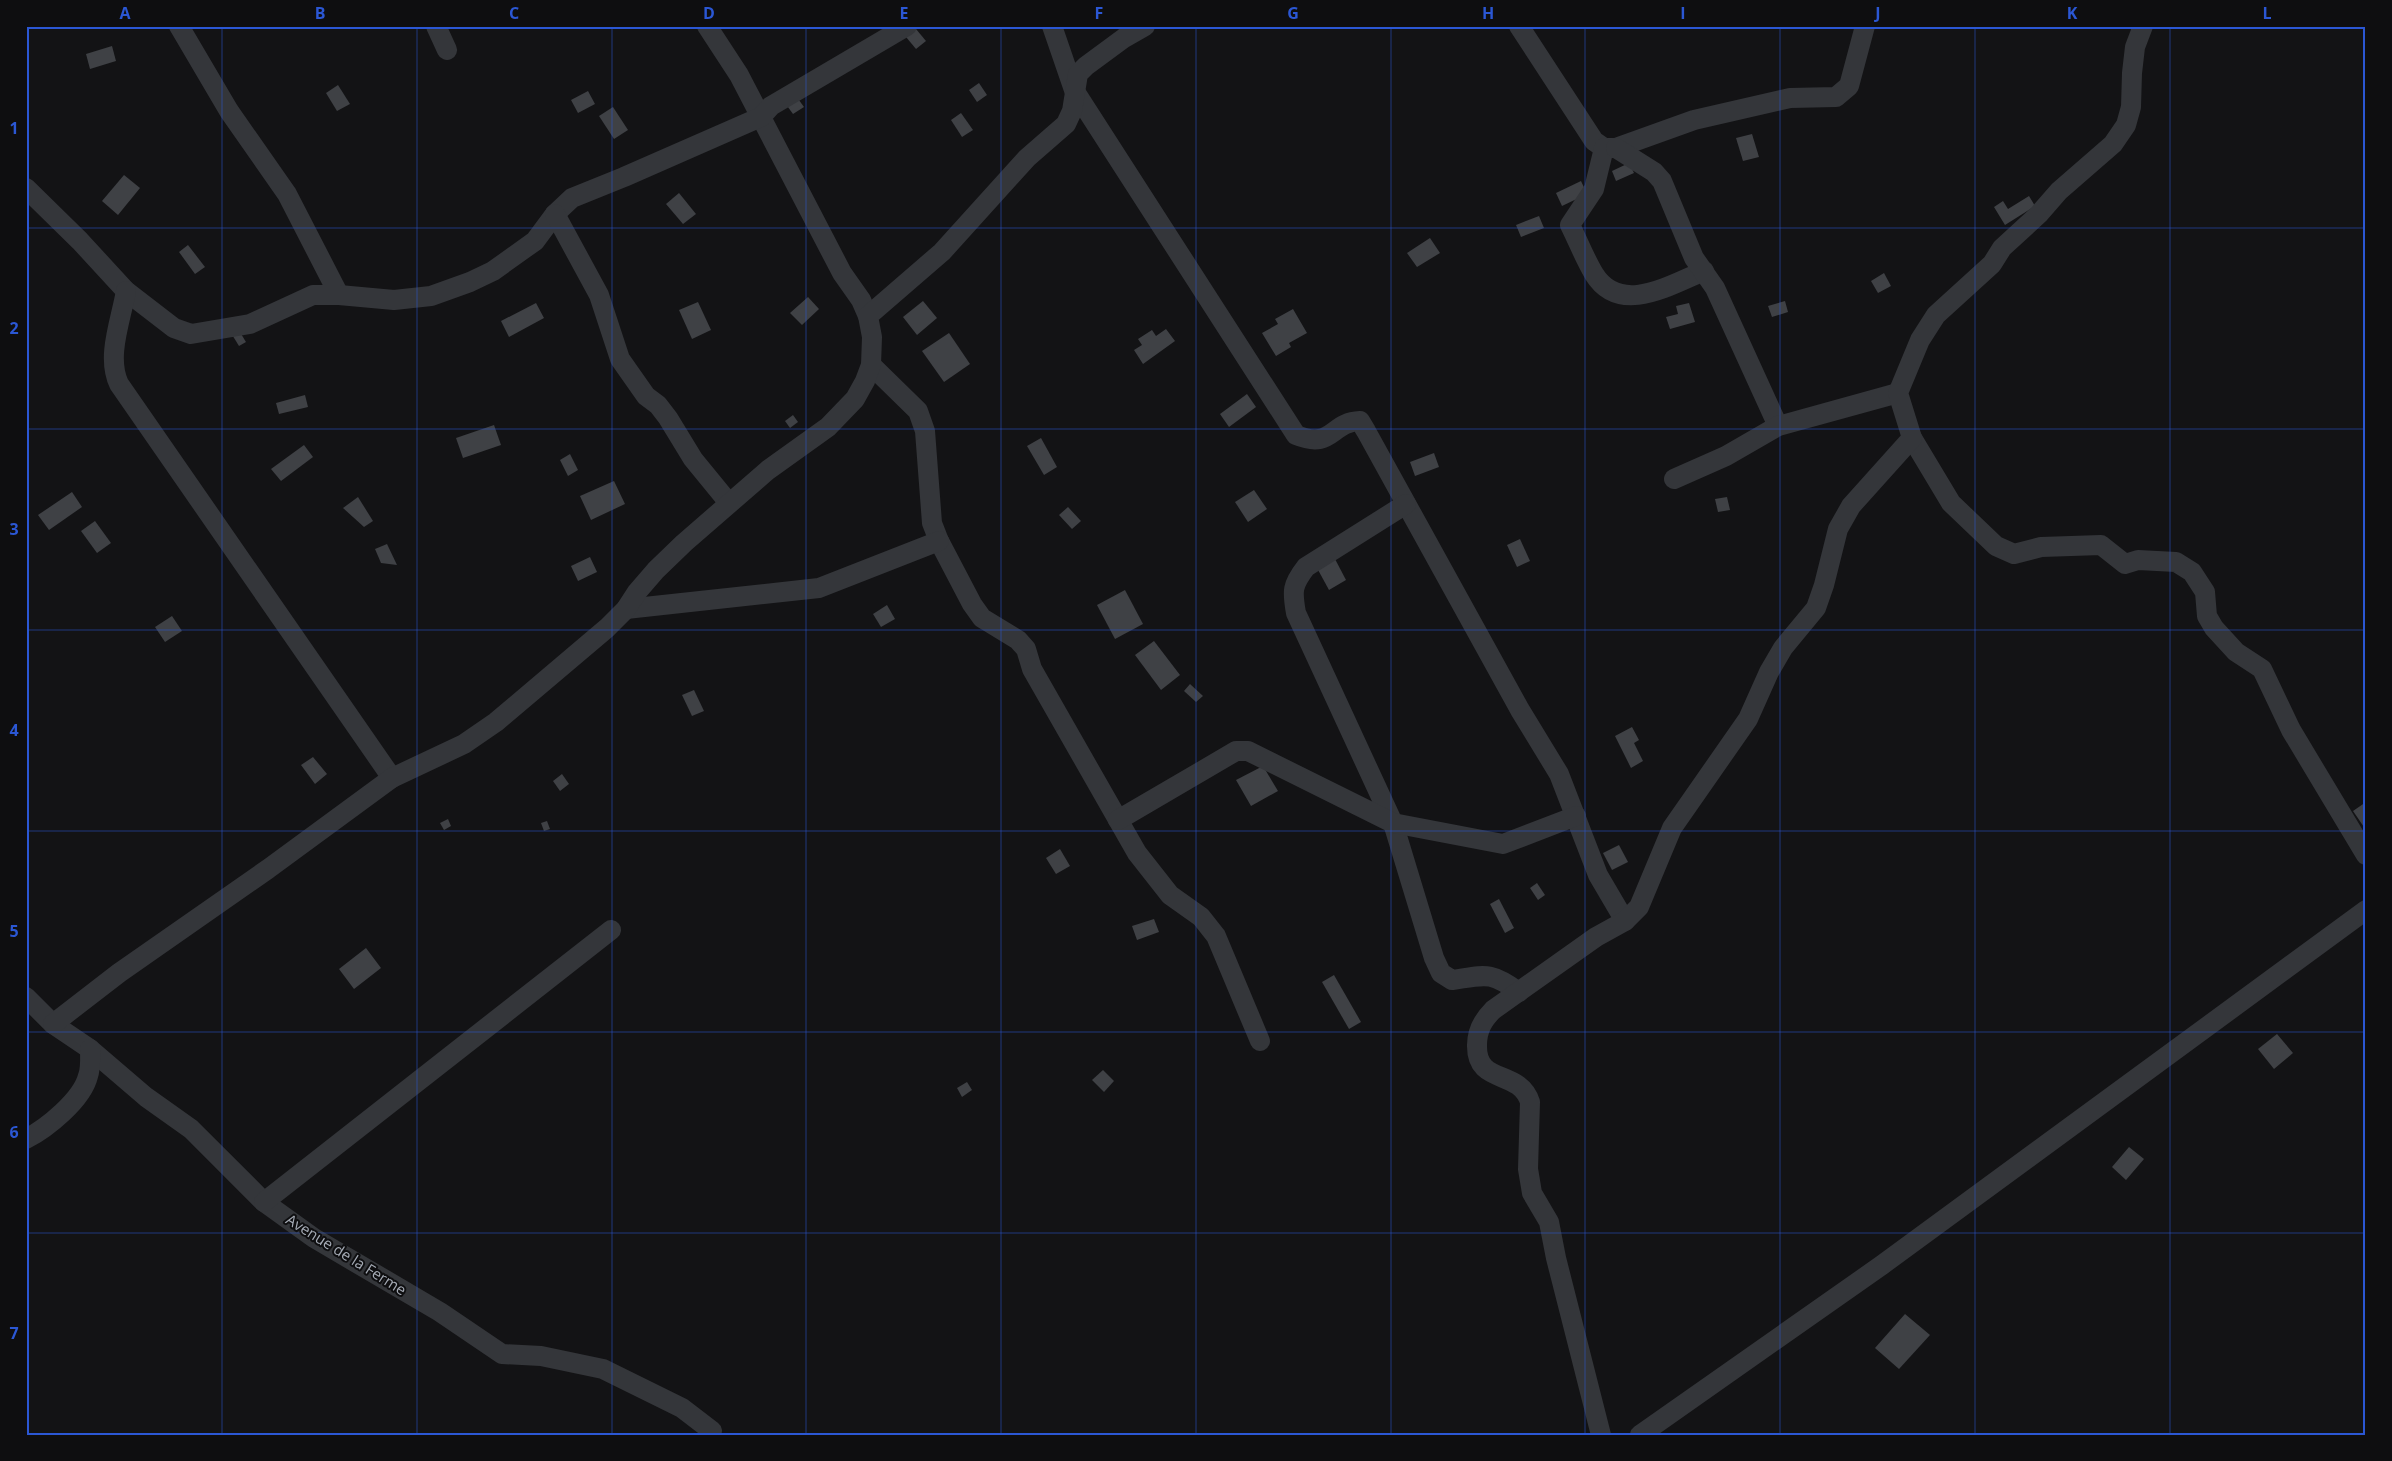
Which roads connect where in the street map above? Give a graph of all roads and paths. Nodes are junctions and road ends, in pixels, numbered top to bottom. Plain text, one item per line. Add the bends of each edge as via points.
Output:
1 (179, 26) edge
2 (436, 26) edge
3 (707, 26) edge
4 (907, 26) edge
5 (1052, 26) edge
6 (1145, 26) edge
7 (1519, 26) edge
8 (1865, 26) edge
9 (2143, 26) edge
10 (447, 50) dead end
11 (1074, 90) junction
12 (761, 117) junction
13 (1610, 148) junction
14 (28, 193) edge
15 (555, 214) junction
16 (1704, 271) junction
17 (126, 291) junction
18 (339, 295) junction
19 (868, 316) junction
20 (871, 365) junction
21 (1898, 393) junction
22 (1778, 426) junction
23 (1912, 438) junction
24 (1674, 479) dead end
25 (729, 503) junction
26 (1406, 504) junction
27 (939, 541) junction
28 (626, 608) junction
29 (392, 778) junction
30 (1576, 816) junction
31 (1118, 820) junction
32 (1393, 823) junction
33 (2366, 855) edge
34 (2366, 910) edge
35 (1625, 921) junction
36 (611, 930) dead end
37 (1519, 992) junction
38 (26, 997) edge
39 (53, 1024) junction
40 (1260, 1041) dead end
41 (90, 1049) junction
42 (26, 1139) edge
43 (264, 1202) junction
44 (712, 1431) dead end
45 (1601, 1435) edge
46 (1640, 1435) edge

1 - 18 street via 229,111 287,194
2 - 10 street
3 - 12 street via 739,75
4 - 12 street via 771,106
5 - 11 street
6 - 11 street via 1086,66 1078,74
7 - 13 street via 1594,141
8 - 13 street via 1849,86 1836,97 1790,98 1771,102 1694,120
9 - 21 street via 2135,47 2131,107 2126,124 2113,144 2059,191 2002,248 1992,264 1936,315 1920,340
11 - 19 street via 1072,111 1066,124 1026,158 942,252
11 - 26 street via 1296,435 1311,441 1324,438 1349,421 1360,421
12 - 15 street via 624,178 588,190 572,198
12 - 19 street via 842,273
13 - 16 street via 1654,172 1662,181 1694,258
13 - 16 street via 1594,189 1570,225 1594,274 1605,288 1622,296 1645,295
14 - 17 street
15 - 18 street via 535,241 493,271 470,282 431,296 394,300
15 - 25 street via 599,295 620,360 646,396 668,418 693,459
16 - 22 street via 1715,288
17 - 18 street via 174,328 191,334 250,324 312,295
17 - 29 street via 114,356 114,373 119,384
19 - 20 street via 872,337
20 - 25 street via 855,399 828,427
20 - 27 street via 918,411 926,431 932,523
21 - 22 street
21 - 23 street
22 - 24 street via 1726,456
23 - 33 street via 1951,503 1996,546 2014,554 2041,547 2101,546 2125,564 2138,560 2176,562 2192,572 2205,592 2207,616 2214,628 2236,652 2262,669 2291,730
23 - 35 street via 1850,506 1838,529 1816,608 1783,648 1748,719 1672,828 1639,907
25 - 28 street via 656,570
26 - 30 street via 1559,774
26 - 32 street via 1306,567 1293,592 1296,613
27 - 28 street via 819,588
27 - 31 street via 982,618 1018,640 1026,649 1032,669
28 - 29 street via 607,628 496,722 464,744
29 - 39 street via 119,972
30 - 32 street via 1503,844
30 - 35 street via 1598,875
31 - 32 street via 1236,751 1248,751
31 - 40 street via 1137,853 1170,895 1201,917 1216,936
32 - 37 street via 1441,973 1452,980 1484,976 1500,978
34 - 46 street via 1882,1265
35 - 37 street via 1596,937
36 - 43 street
37 - 45 street via 1482,1021 1476,1058 1482,1068 1527,1092 1530,1102 1528,1169 1532,1193 1550,1222 1556,1258
38 - 39 street, Avenue de la Ferme
39 - 41 street, Avenue de la Ferme
41 - 42 street via 88,1076 81,1090 47,1128
41 - 43 street, Avenue de la Ferme via 190,1129
43 - 44 street, Avenue de la Ferme via 314,1238 440,1312 502,1354 540,1356 602,1368 682,1408

